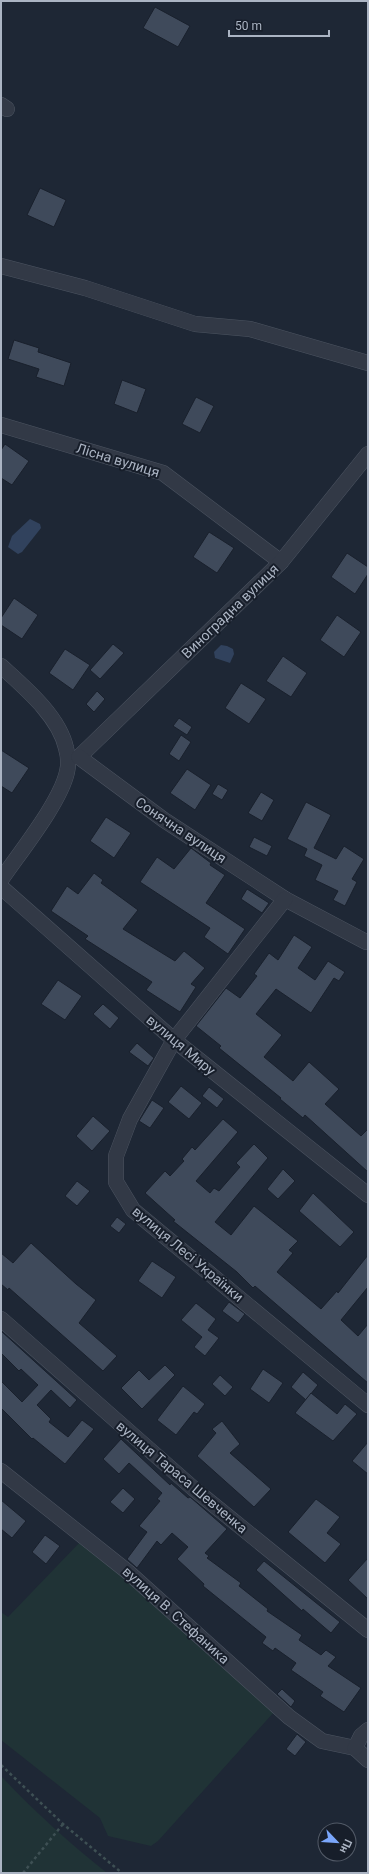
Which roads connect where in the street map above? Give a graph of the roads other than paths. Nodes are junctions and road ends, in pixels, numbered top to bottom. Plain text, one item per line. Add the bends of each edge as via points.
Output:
1 (1, 266) edge
2 (368, 363) edge
3 (1, 425) edge
4 (368, 454) edge
5 (281, 562) junction
6 (1, 666) edge
7 (73, 757) junction
8 (1, 880) edge
9 (1, 887) edge
10 (285, 899) junction
11 (366, 942) dead end
12 (174, 1040) junction
13 (368, 1195) edge
14 (1, 1319) edge
15 (368, 1405) edge
16 (1, 1471) edge
17 (368, 1630) edge
18 (368, 1730) edge
19 (355, 1748) junction
20 (368, 1760) edge

1 - 2 street via 85,288 195,324 250,329
3 - 5 street, Лісна вулиця via 163,473
4 - 5 street, Виноградна вулиця
5 - 7 street, Виноградна вулиця
6 - 7 street via 28,690 51,718
7 - 8 street via 63,785 52,804
7 - 10 street, Сонячна вулиця
9 - 12 street, вулиця Миру
10 - 11 street, Сонячна вулиця
10 - 12 street
12 - 13 street, вулиця Миру
12 - 15 street, вулиця Лесі Українки via 130,1119 116,1156 116,1182 133,1210
14 - 17 street, вулиця Тараса Шевченка via 194,1489
16 - 19 street, вулиця В. Стефаника via 128,1572 289,1717 322,1741
18 - 19 street via 361,1736
19 - 20 street

